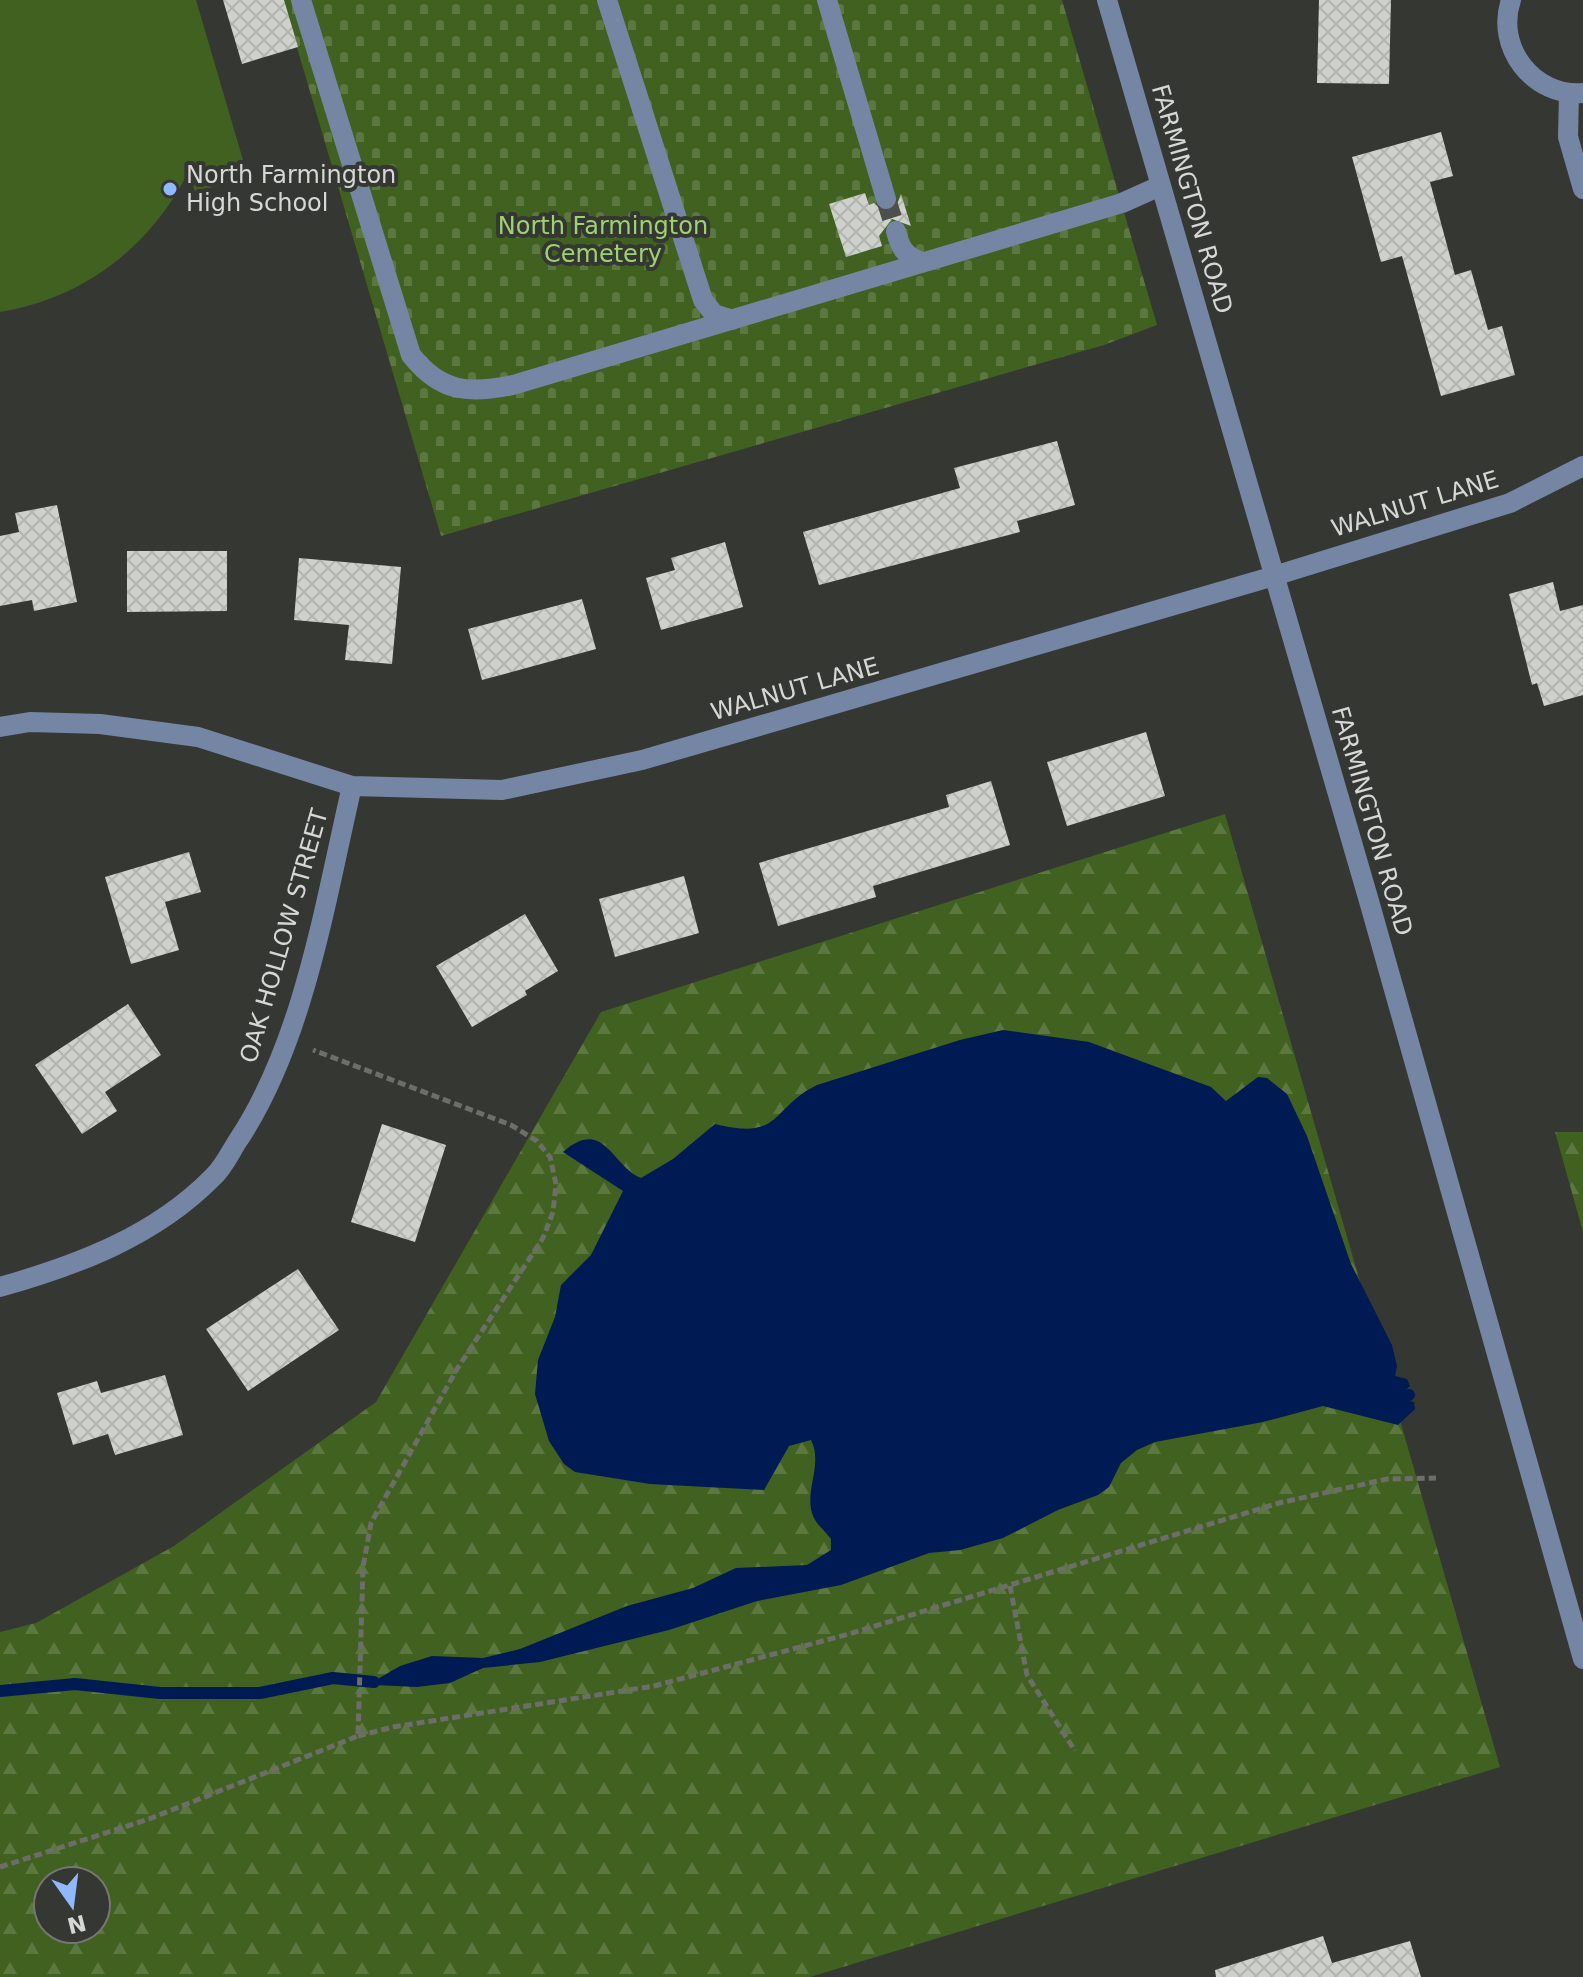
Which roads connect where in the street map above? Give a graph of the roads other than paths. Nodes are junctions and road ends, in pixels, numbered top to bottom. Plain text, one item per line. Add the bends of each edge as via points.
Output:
1 (301, 0) edge
2 (607, 0) edge
3 (827, 0) edge
4 (1107, 0) edge
5 (1511, 0) edge
6 (1576, 93) edge
7 (1160, 186) junction
8 (1583, 189) edge
9 (886, 199) tunnel mouth
10 (896, 231) tunnel mouth
11 (922, 262) junction
12 (732, 320) junction
13 (1583, 466) edge
14 (1274, 576) junction
15 (0, 727) edge
16 (352, 786) junction
17 (0, 1287) edge
18 (1583, 1659) edge

1 - 12 street via 403,335 424,371 447,385 476,392
2 - 12 street via 703,300 714,314
3 - 9 street
4 - 7 street, FARMINGTON ROAD
5 - 6 street via 1509,41 1521,66 1542,85
6 - 8 street via 1568,137
7 - 11 street via 1122,203
7 - 14 street, FARMINGTON ROAD
10 - 11 street via 902,249
11 - 12 street
13 - 14 street, WALNUT LANE via 1510,503
14 - 16 street, WALNUT LANE via 642,760 502,790
14 - 18 street, FARMINGTON ROAD
15 - 16 street, WALNUT LANE via 30,722 100,724 198,737
16 - 17 street, OAK HOLLOW STREET via 285,1042 263,1104 214,1176 140,1234 94,1257

